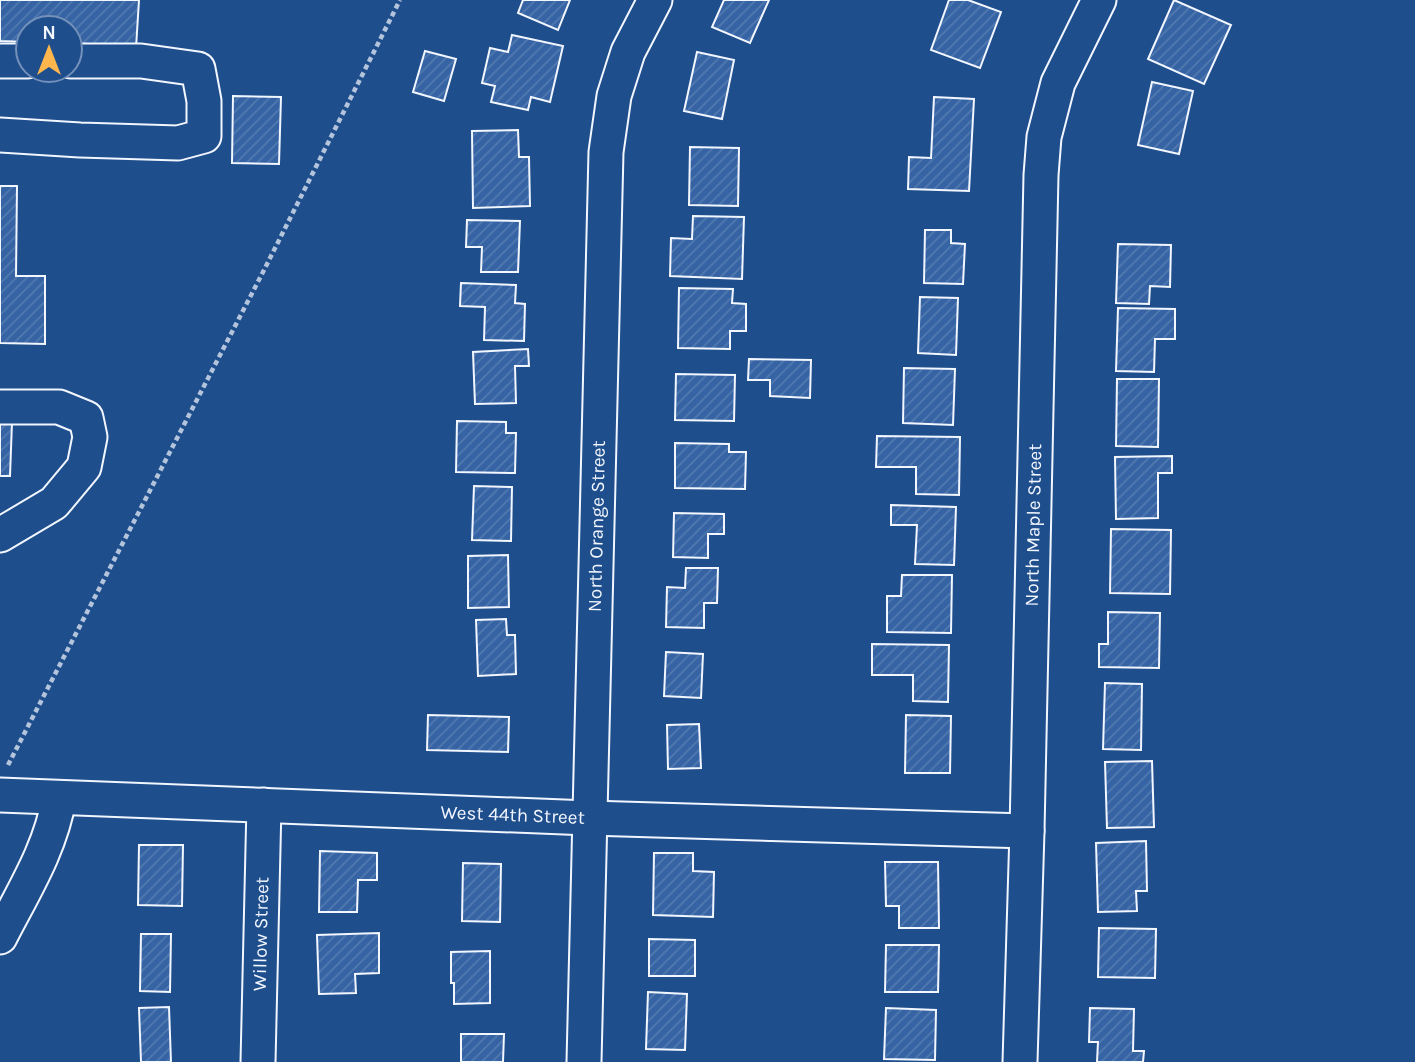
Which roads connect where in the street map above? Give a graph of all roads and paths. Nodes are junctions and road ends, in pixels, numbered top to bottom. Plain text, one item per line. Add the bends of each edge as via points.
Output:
1 (400, 0) edge
2 (655, 0) edge
3 (1099, 0) edge
4 (84, 61) edge
5 (0, 135) edge
6 (0, 407) edge
7 (0, 536) edge
8 (4, 780) edge
9 (59, 798) junction
10 (264, 805) junction
11 (589, 818) junction
12 (1027, 831) junction
13 (0, 937) edge
14 (258, 1062) edge
15 (584, 1062) edge
16 (1020, 1062) edge

1 - 8 path
2 - 11 street, North Orange Street via 628,52 614,96 606,152
3 - 12 street, North Maple Street via 1058,83 1044,137
4 - 5 street via 141,61 198,69 204,136 178,143
6 - 7 street via 59,407 86,418 90,437 84,467 54,503
8 - 9 street, West 44th Street
9 - 10 street, West 44th Street
9 - 13 street via 43,853
10 - 11 street, West 44th Street
10 - 14 street, Willow Street
11 - 12 street, West 44th Street
11 - 15 street, North Orange Street
12 - 16 street, North Maple Street

